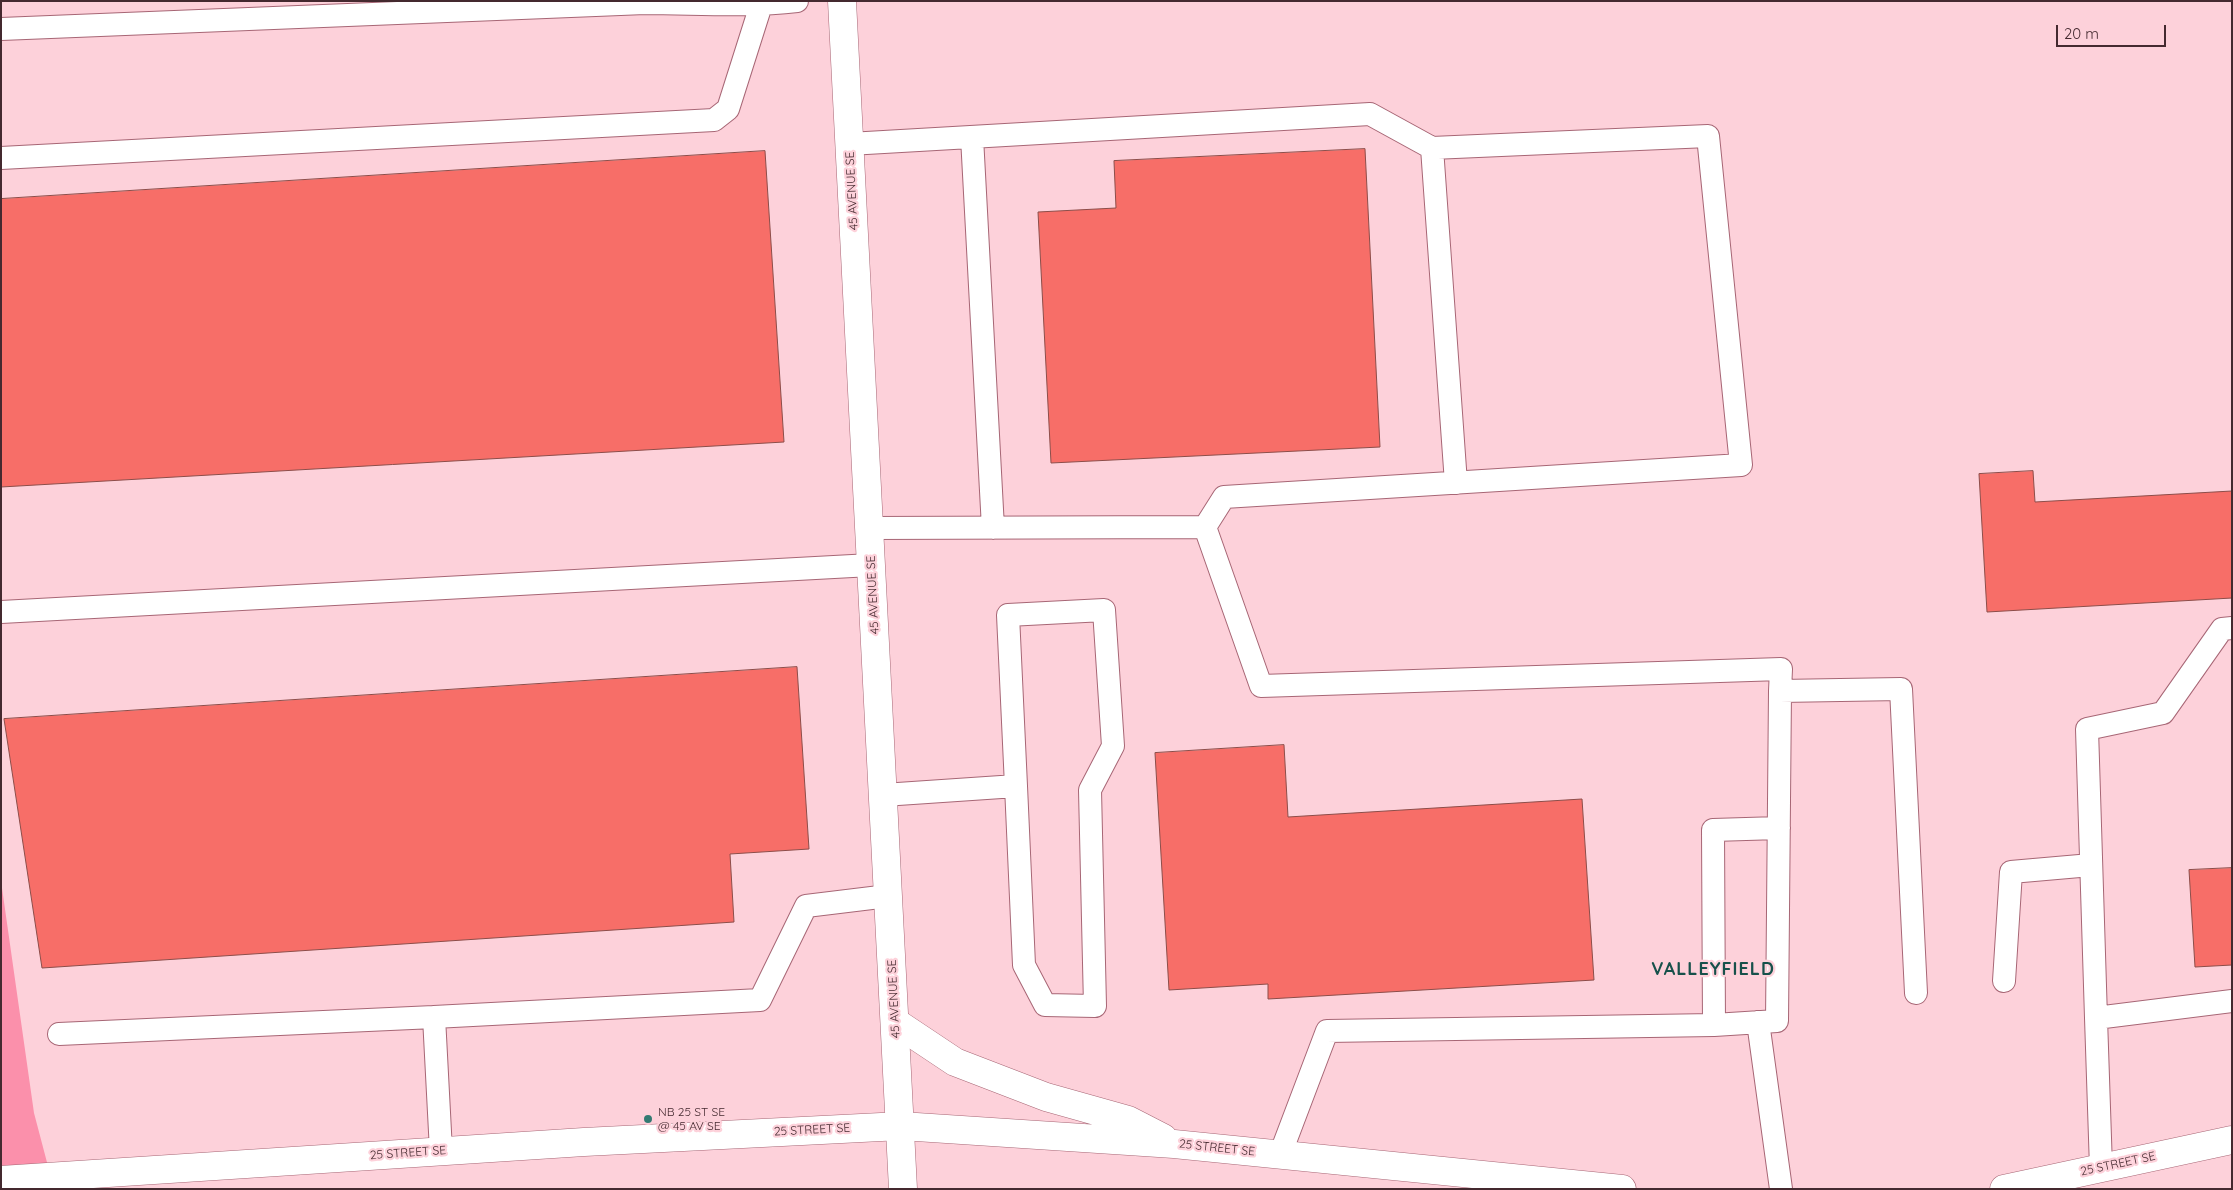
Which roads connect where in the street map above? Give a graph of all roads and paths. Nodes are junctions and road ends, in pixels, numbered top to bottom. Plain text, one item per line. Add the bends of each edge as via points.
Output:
1 (797, 1) edge
2 (842, 1) edge
3 (762, 5) junction
4 (1, 29) edge
5 (972, 137) junction
6 (849, 144) junction
7 (1432, 148) junction
8 (1, 158) edge
9 (1456, 483) junction
10 (1205, 527) junction
11 (869, 528) junction
12 (992, 528) junction
13 (871, 565) junction
14 (1, 612) edge
15 (2232, 628) edge
16 (1780, 691) junction
17 (1016, 786) junction
18 (883, 795) junction
19 (1779, 828) junction
20 (2092, 865) junction
21 (888, 896) junction
22 (2004, 981) dead end
23 (1916, 993) dead end
24 (2232, 1001) edge
25 (434, 1017) junction
26 (2096, 1018) junction
27 (895, 1022) junction
28 (1758, 1022) junction
29 (1714, 1025) junction
30 (59, 1034) dead end
31 (901, 1126) junction
32 (2232, 1140) edge
33 (1174, 1144) junction
34 (441, 1151) junction
35 (1280, 1155) junction
36 (2101, 1168) junction
37 (1, 1180) edge
38 (1615, 1188) edge
39 (903, 1189) edge
40 (1781, 1189) edge
41 (2004, 1189) edge

1 - 3 lane
2 - 6 street, 45 AVENUE SE
3 - 4 lane via 646,3
3 - 8 lane via 728,109 714,120
5 - 6 lane
5 - 7 lane via 1370,114
5 - 12 lane
6 - 11 street, 45 AVENUE SE
7 - 9 lane
7 - 9 lane via 1708,136 1741,466
9 - 10 lane via 1224,497
10 - 12 lane
10 - 16 lane via 1261,686 1780,669
11 - 12 lane
11 - 13 street, 45 AVENUE SE
13 - 14 lane
13 - 18 street, 45 AVENUE SE
15 - 20 lane via 2222,629 2163,713 2087,728
16 - 19 lane
16 - 23 lane via 1901,689
17 - 17 lane via 1024,965 1045,1005 1095,1006 1090,790 1113,746 1104,610 1008,615
17 - 18 lane
18 - 21 street, 45 AVENUE SE
19 - 28 lane via 1777,1021
19 - 29 lane via 1713,830
20 - 22 lane via 2011,872
20 - 26 lane
21 - 25 lane via 806,906 760,1000
21 - 27 street, 45 AVENUE SE
24 - 26 lane
25 - 30 lane
25 - 34 lane
26 - 36 lane
27 - 31 street, 45 AVENUE SE
27 - 33 street via 955,1062 1046,1097 1128,1120
28 - 29 lane
28 - 40 lane
29 - 35 lane via 1328,1031
31 - 33 street, 25 STREET SE
31 - 34 street, 25 STREET SE
31 - 39 street, 45 AVENUE SE
32 - 36 street, 25 STREET SE
33 - 35 street, 25 STREET SE
34 - 37 street, 25 STREET SE
35 - 38 street, 25 STREET SE
36 - 41 street, 25 STREET SE

